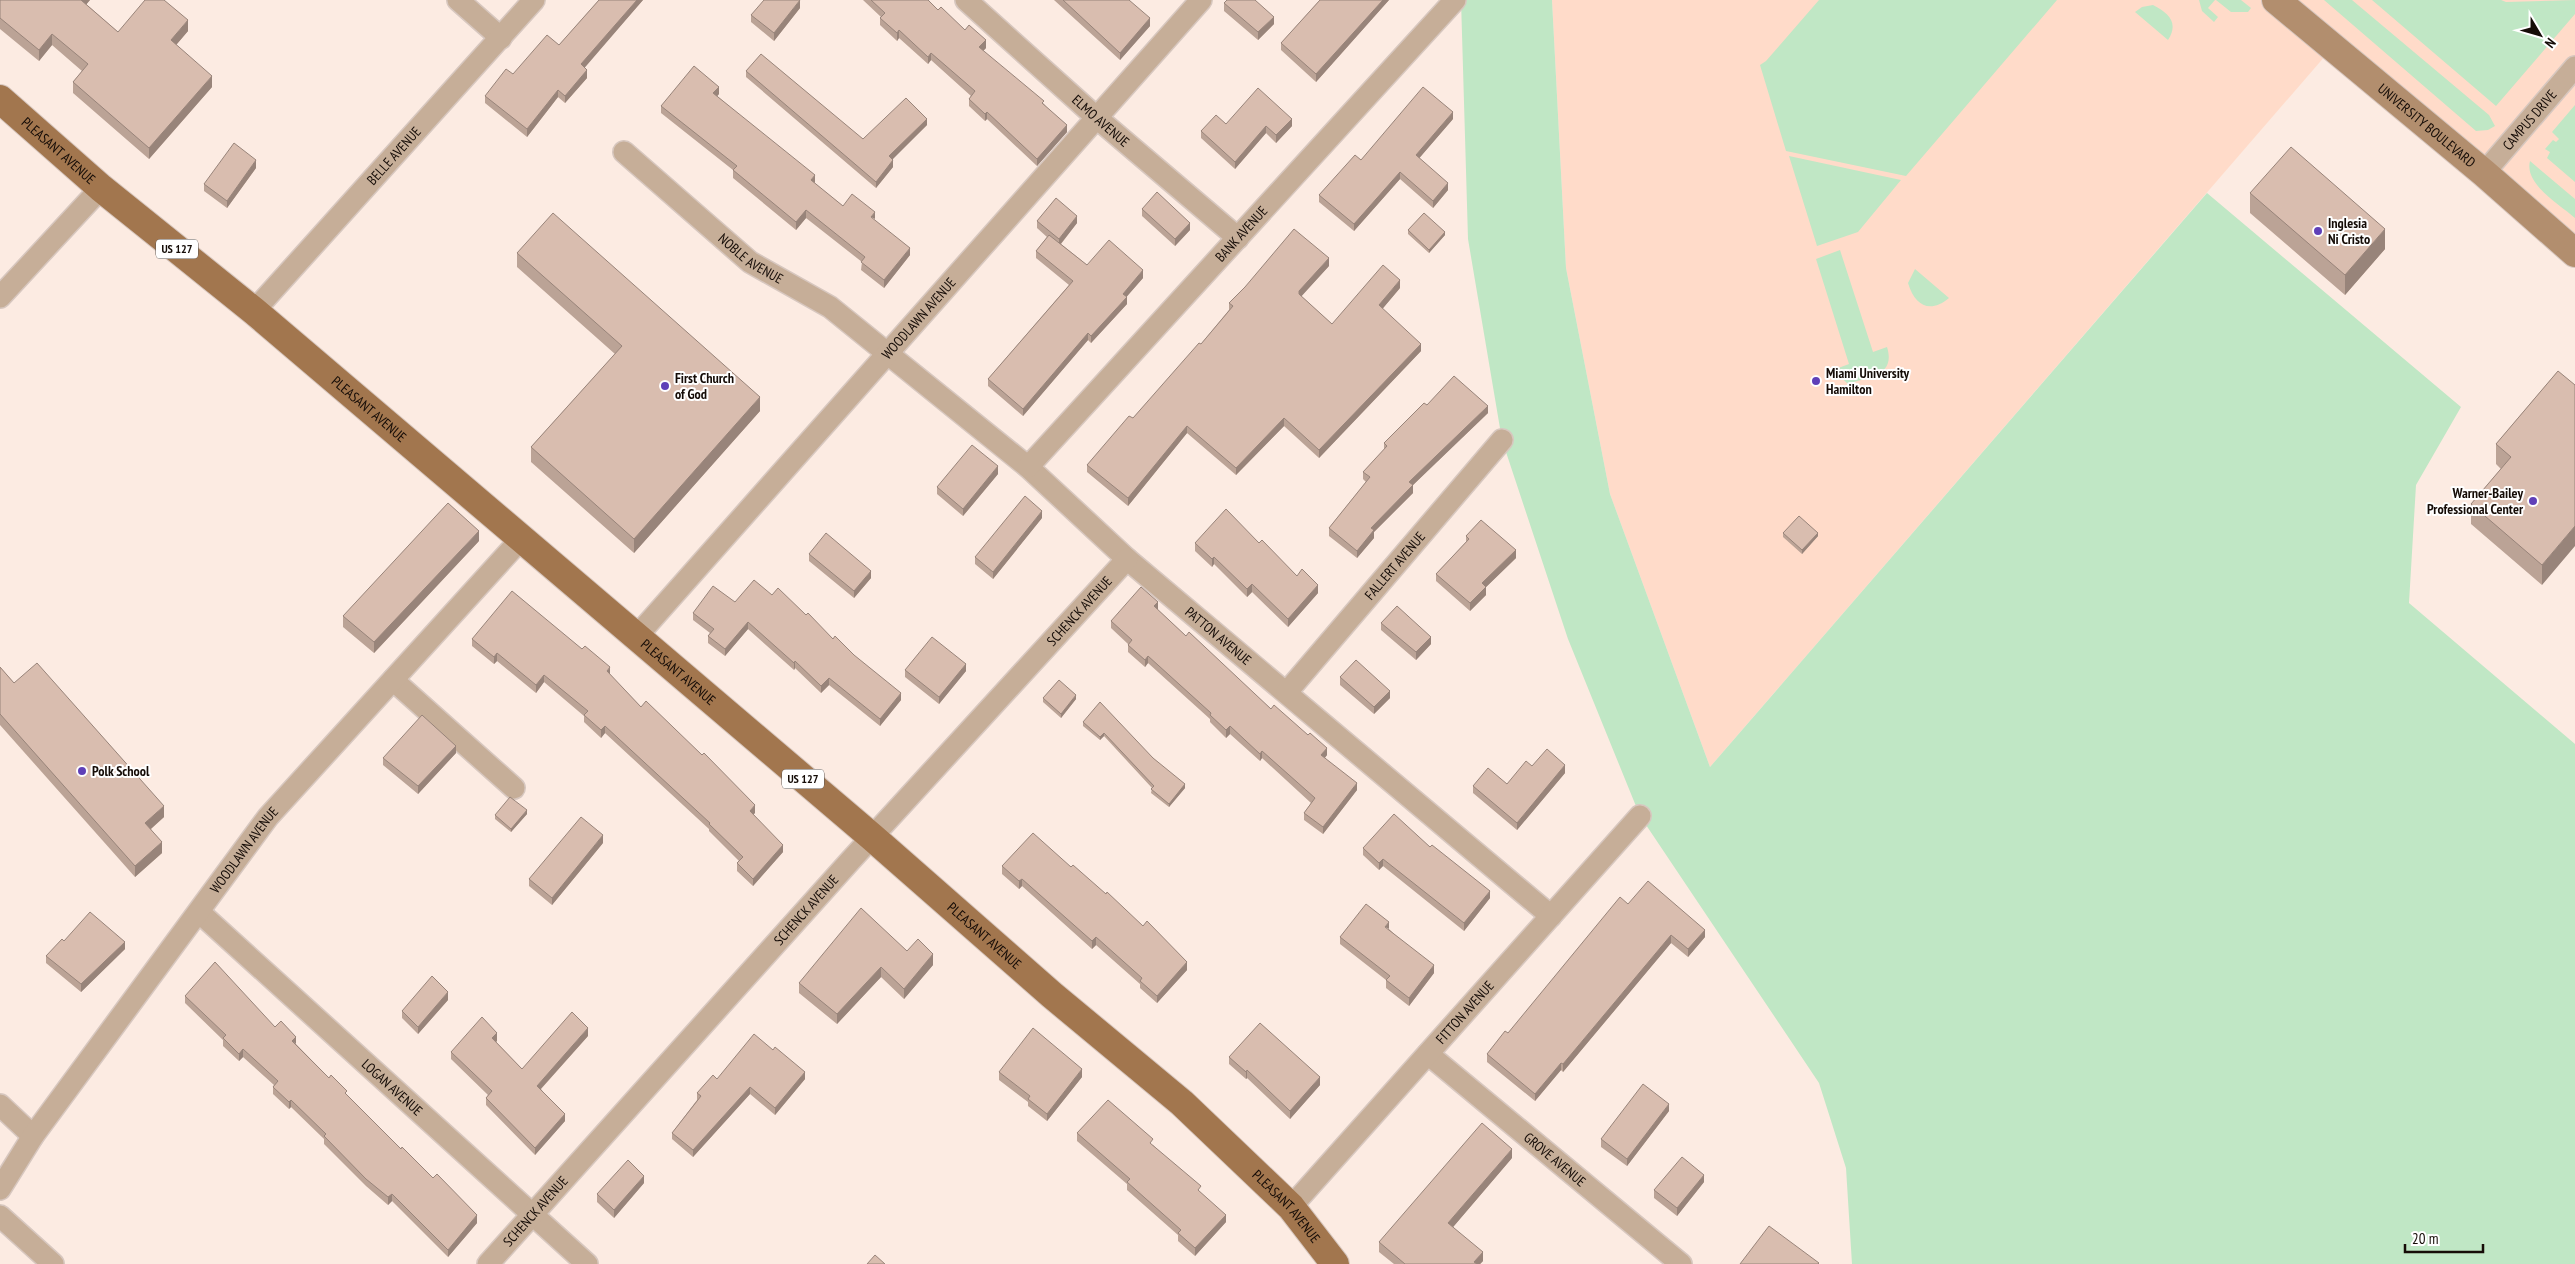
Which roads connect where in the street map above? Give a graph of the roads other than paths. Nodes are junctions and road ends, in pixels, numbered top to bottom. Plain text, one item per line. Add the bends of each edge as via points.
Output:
1 (458, 0) edge
2 (534, 0) edge
3 (966, 0) edge
4 (1201, 0) edge
5 (1455, 0) edge
6 (2276, 0) edge
7 (501, 38) junction
8 (2575, 67) edge
9 (0, 99) edge
10 (1097, 118) junction
11 (624, 152) dead end
12 (2484, 173) junction
13 (101, 188) junction
14 (1238, 238) junction
15 (2575, 253) edge
16 (0, 297) edge
17 (254, 311) junction
18 (887, 353) junction
19 (1502, 440) dead end
20 (1028, 467) junction
21 (521, 539) junction
22 (1127, 559) junction
23 (636, 637) junction
24 (393, 680) junction
25 (1287, 692) junction
26 (514, 788) dead end
27 (1640, 816) dead end
28 (872, 837) junction
29 (198, 912) junction
30 (1550, 916) junction
31 (1428, 1054) junction
32 (0, 1105) edge
33 (33, 1136) junction
34 (0, 1189) edge
35 (1290, 1207) junction
36 (0, 1216) edge
37 (532, 1216) junction
38 (53, 1264) edge
39 (488, 1264) edge
40 (586, 1264) edge
41 (1335, 1264) edge
42 (1681, 1264) edge

1 - 7 street
2 - 7 street, BELLE AVENUE
3 - 10 street, ELMO AVENUE
4 - 10 street, WOODLAWN AVENUE
5 - 14 street, BANK AVENUE
6 - 12 street, UNIVERSITY BOULEVARD
7 - 17 street, BELLE AVENUE
8 - 12 street, CAMPUS DRIVE
9 - 13 main road, PLEASANT AVENUE / US 127
10 - 14 street, ELMO AVENUE
10 - 18 street, WOODLAWN AVENUE
11 - 18 street, NOBLE AVENUE via 750,262 830,307
12 - 15 street, UNIVERSITY BOULEVARD
13 - 16 street
13 - 17 main road, PLEASANT AVENUE / US 127
14 - 20 street, BANK AVENUE
17 - 21 main road, PLEASANT AVENUE / US 127
18 - 20 street, PATTON AVENUE
18 - 23 street, WOODLAWN AVENUE
19 - 25 street, FALLERT AVENUE
20 - 22 street, PATTON AVENUE
21 - 23 main road, PLEASANT AVENUE / US 127
21 - 24 street, WOODLAWN AVENUE
22 - 25 street, PATTON AVENUE
22 - 28 street, SCHENCK AVENUE
23 - 28 main road, PLEASANT AVENUE / US 127
24 - 26 street
24 - 29 street, WOODLAWN AVENUE via 268,817
25 - 30 street, PATTON AVENUE
27 - 30 street, FITTON AVENUE
28 - 35 main road, PLEASANT AVENUE / US 127 via 1182,1104
28 - 37 street, SCHENCK AVENUE
29 - 33 street, WOODLAWN AVENUE
29 - 37 street, LOGAN AVENUE
30 - 31 street, FITTON AVENUE
31 - 35 street, FITTON AVENUE
31 - 42 street, GROVE AVENUE
32 - 33 street
33 - 34 street, WOODLAWN AVENUE
35 - 41 main road, PLEASANT AVENUE / US 127
36 - 38 street
37 - 39 street, SCHENCK AVENUE
37 - 40 street, LOGAN AVENUE

